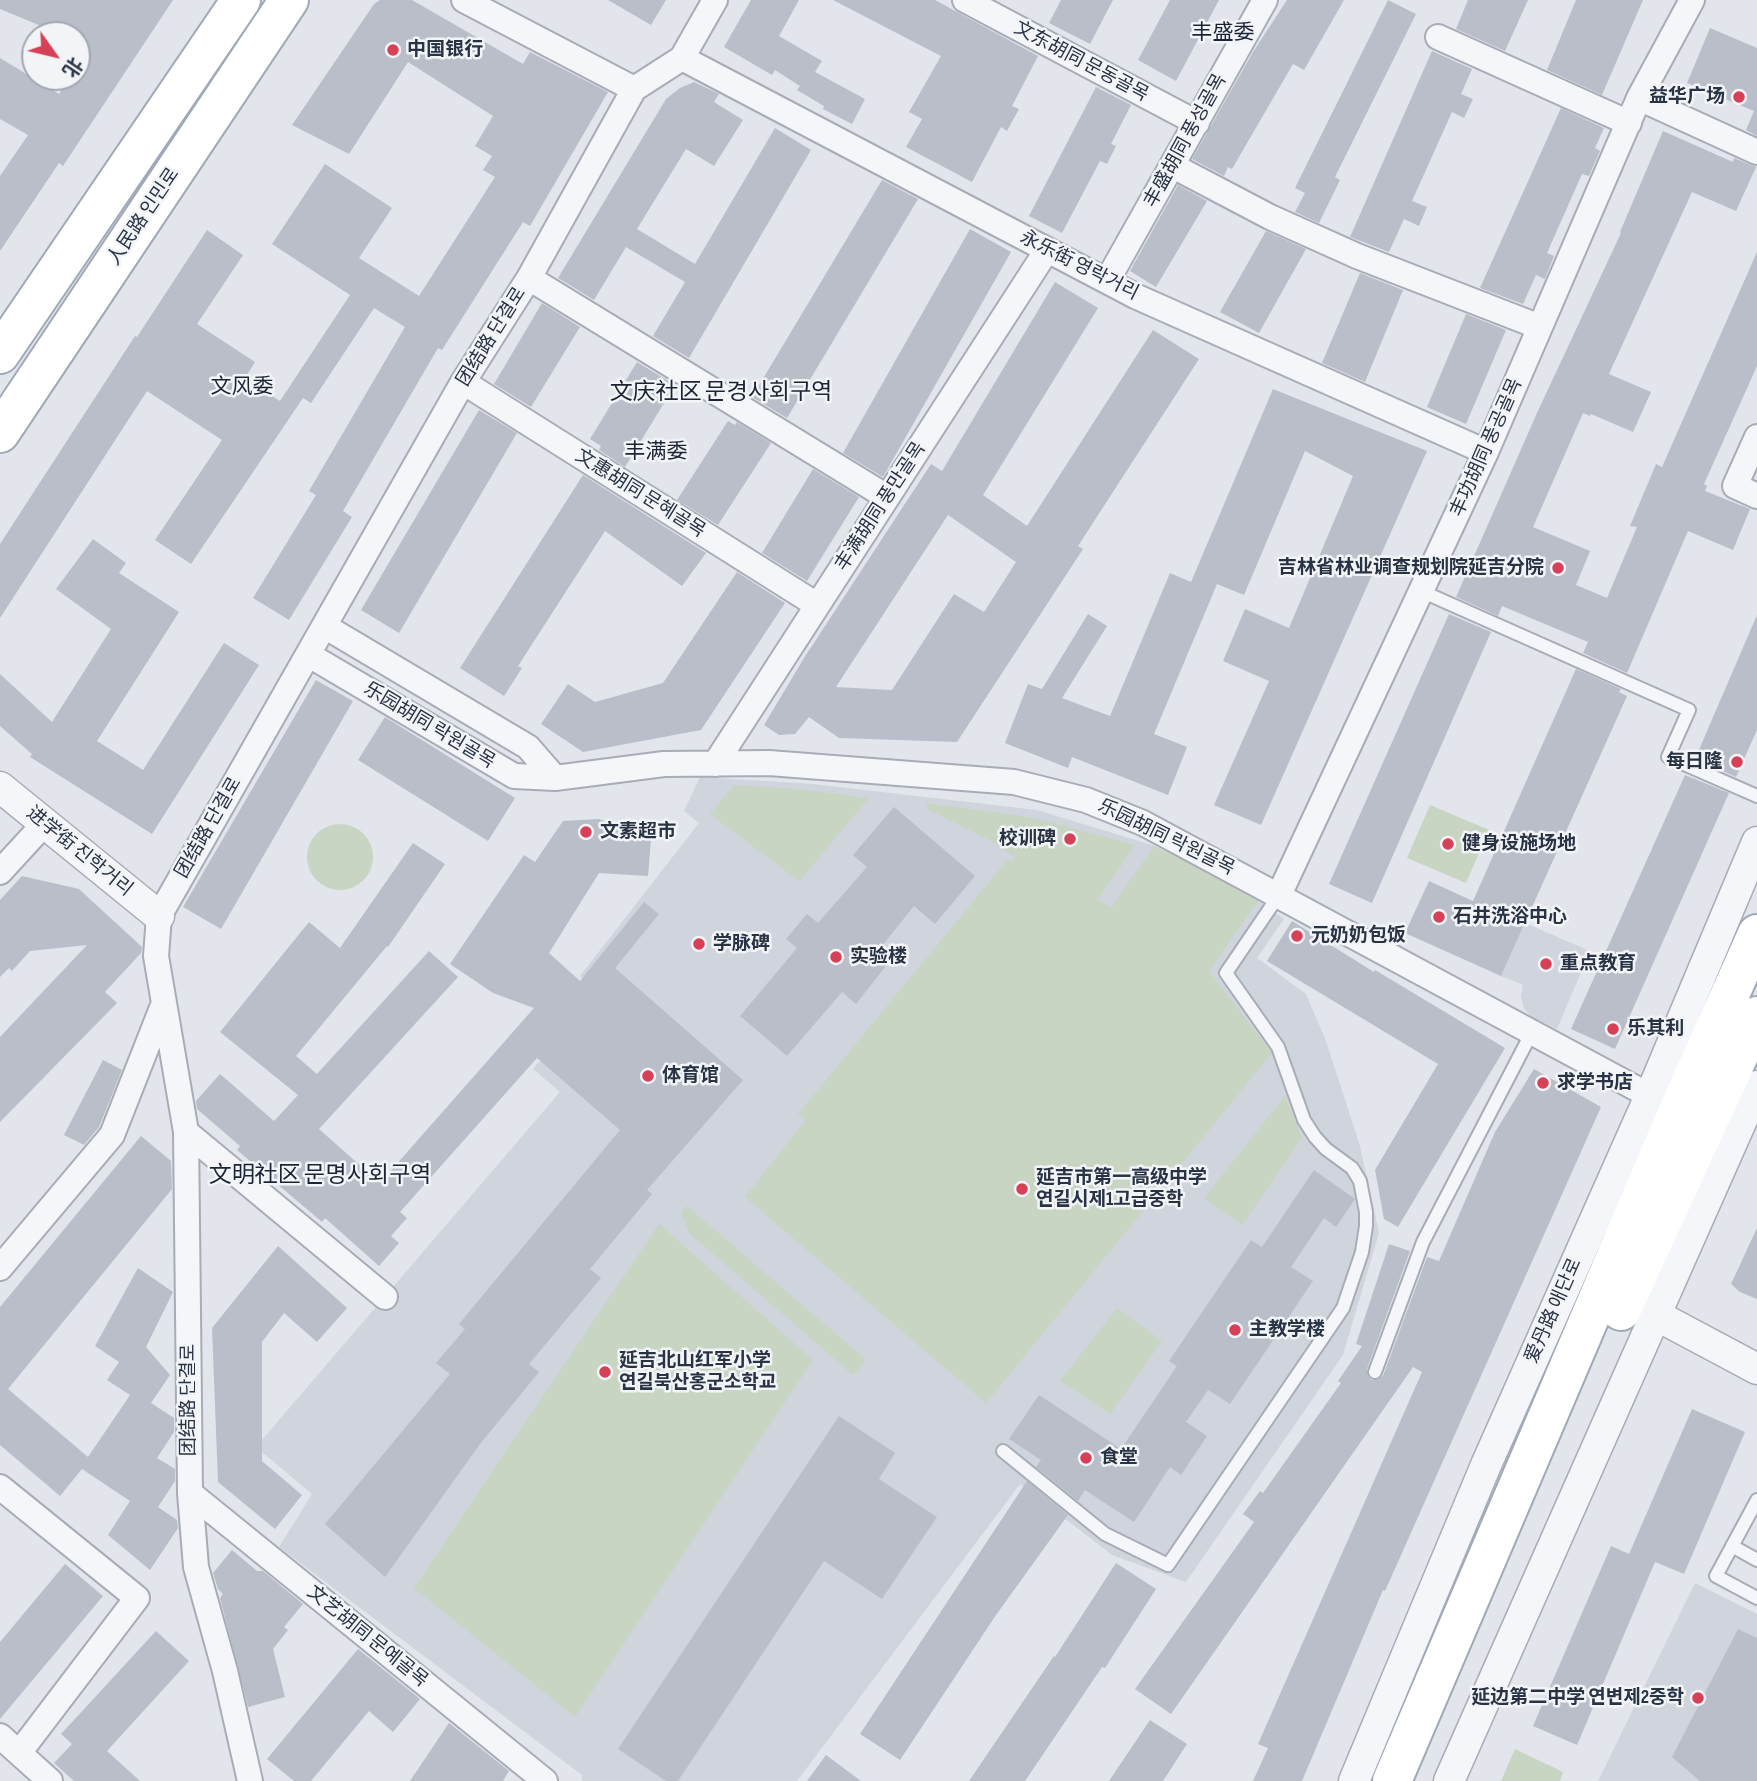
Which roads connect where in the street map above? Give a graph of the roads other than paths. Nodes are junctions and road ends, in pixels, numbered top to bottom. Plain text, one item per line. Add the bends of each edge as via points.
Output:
1 (241, 0) edge
2 (289, 0) edge
3 (464, 0) edge
4 (715, 0) edge
5 (965, 0) edge
6 (1265, 0) edge
7 (1692, 0) edge
8 (1438, 37) dead end
9 (682, 58) junction
10 (634, 89) junction
11 (1639, 98) junction
12 (1197, 123) junction
13 (1629, 123) junction
14 (1757, 152) edge
15 (1173, 166) junction
16 (1046, 250) junction
17 (529, 278) junction
18 (1107, 281) junction
19 (1540, 327) junction
20 (0, 355) edge
21 (463, 382) junction
22 (0, 433) edge
23 (1757, 437) edge
24 (1486, 452) junction
25 (1757, 496) edge
26 (887, 497) junction
27 (1421, 591) junction
28 (817, 605) junction
29 (326, 627) junction
30 (309, 655) junction
31 (715, 764) junction
32 (555, 778) junction
33 (0, 787) edge
34 (1757, 796) edge
35 (45, 823) junction
36 (1757, 842) edge
37 (0, 873) edge
38 (1279, 895) junction
39 (159, 916) junction
40 (1757, 934) edge
41 (163, 1006) junction
42 (1757, 1016) edge
43 (1532, 1032) junction
44 (1757, 1086) edge
45 (1664, 1104) junction
46 (186, 1132) junction
47 (0, 1268) edge
48 (384, 1297) dead end
49 (1640, 1307) junction
50 (1757, 1369) edge
51 (1375, 1372) dead end
52 (1003, 1451) dead end
53 (0, 1487) edge
54 (190, 1493) junction
55 (1757, 1500) edge
56 (1732, 1546) junction
57 (1757, 1560) edge
58 (1757, 1598) edge
59 (0, 1736) edge
60 (32, 1771) edge
61 (250, 1781) edge
62 (545, 1781) edge
63 (1354, 1781) edge
64 (1392, 1781) edge
65 (1416, 1781) edge
66 (1448, 1781) edge

1 - 20 main road
2 - 22 main road, 人民路 인민로
3 - 10 street
4 - 9 street, 团结路 단결로
5 - 12 street, 文东胡同 문동골목
6 - 12 street, 丰盛胡同 풍성골목
7 - 11 street, 丰功胡同 풍공골목
8 - 13 street
9 - 10 street, 团结路 단결로
9 - 16 street, 永乐街 영락거리
10 - 17 street, 团结路 단결로
11 - 13 street, 丰功胡同 풍공골목
11 - 14 street
12 - 15 street, 丰盛胡同 풍성골목
13 - 19 street, 丰功胡同 풍공골목
15 - 18 street, 丰盛胡同 풍성골목
15 - 19 street via 1270,218
16 - 18 street, 永乐街 영락거리
16 - 26 street, 丰满胡同 풍만골목
17 - 21 street, 团结路 단결로
17 - 26 street
18 - 24 street, 永乐街 영락거리
19 - 24 street, 丰功胡同 풍공골목
21 - 28 street, 文惠胡同 문혜골목
21 - 29 street, 团结路 단결로
23 - 25 street via 1735,486
24 - 27 street, 丰功胡同 풍공골목
26 - 28 street, 丰满胡同 풍만골목
27 - 34 lane via 1689,710 1668,757
27 - 38 street, 丰功胡同 풍공골목
28 - 31 street, 丰满胡同 풍만골목
29 - 30 street, 团结路 단결로
29 - 32 street, 乐园胡同 락원골목 via 528,747
30 - 32 street, 乐园胡同 락원골목 via 514,776
30 - 39 street, 团结路 단결로
31 - 32 street, 乐园胡同 락원골목 via 664,764
31 - 38 street, 乐园胡同 락원골목 via 769,763 1014,782 1086,800 1143,823
33 - 35 street, 进学街 진학거리
35 - 37 street
35 - 39 street, 进学街 진학거리
36 - 45 street, 爱丹路 애단로
38 - 43 street, 乐园胡同 락원골목
38 - 52 lane via 1226,973 1278,1047 1304,1120 1360,1181 1366,1226 1343,1308 1168,1565 1105,1534
39 - 41 street, 团结路 단결로 via 156,956
40 - 45 main road, 爱丹路 애단로
41 - 46 street, 团结路 단결로
41 - 47 street via 112,1135
42 - 49 main road
43 - 45 street, 乐园胡同 락원골목
43 - 51 lane via 1423,1242
44 - 49 street
45 - 63 street, 爱丹路 애단로 via 1486,1465
45 - 64 main road, 爱丹路 애단로
46 - 48 street
46 - 54 street, 团结路 단결로
49 - 50 street
49 - 65 main road
49 - 66 street
53 - 60 street via 137,1598
54 - 61 street, 团结路 단결로 via 196,1567
54 - 62 street, 文艺胡同 문예골목
55 - 56 lane
56 - 57 lane
56 - 58 lane via 1716,1576
59 - 60 street

